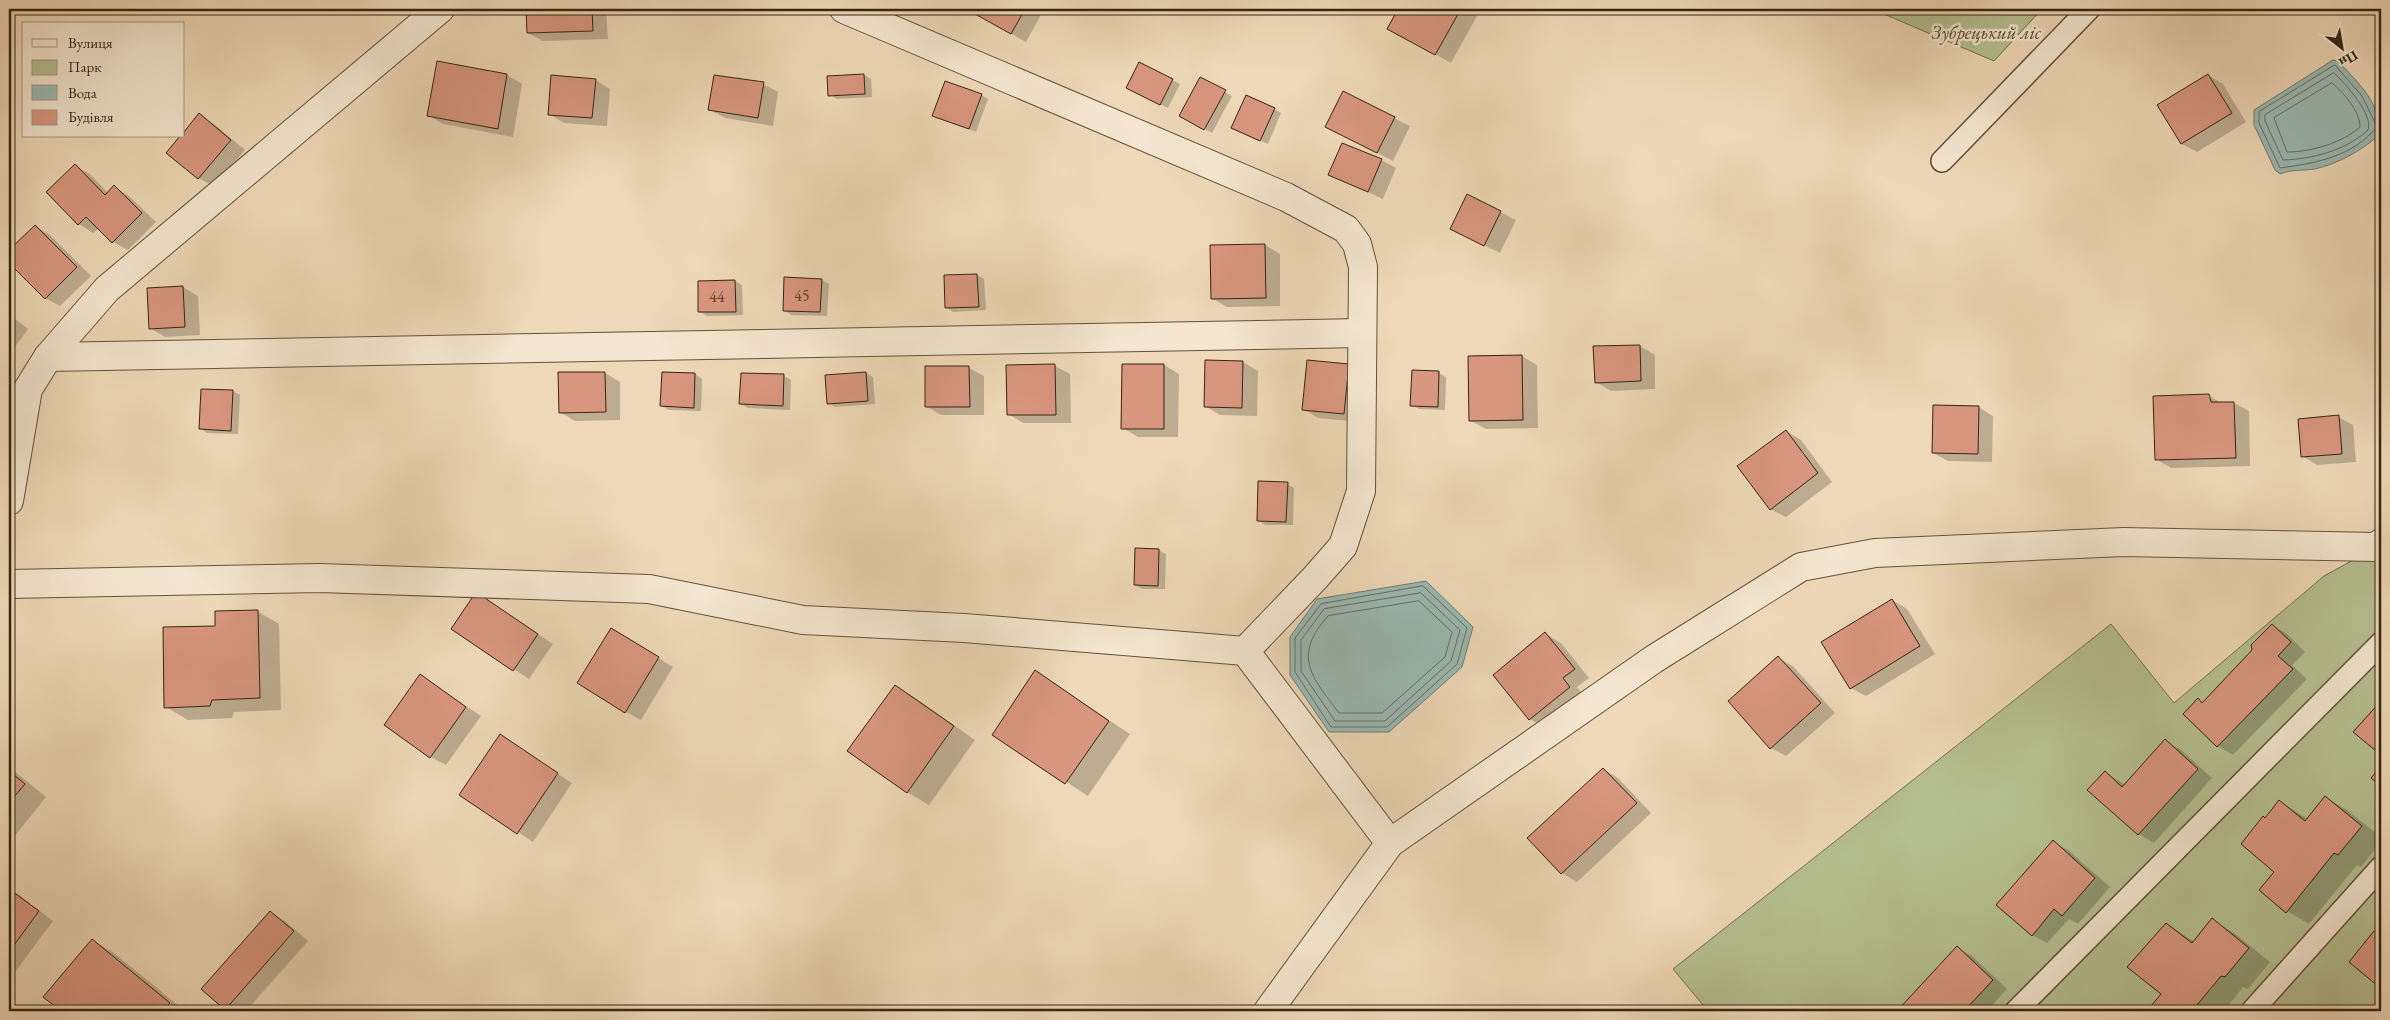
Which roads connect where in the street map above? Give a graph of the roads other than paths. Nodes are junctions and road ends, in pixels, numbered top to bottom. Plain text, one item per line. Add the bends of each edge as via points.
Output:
1 (440, 9) edge
2 (844, 9) edge
3 (2089, 9) edge
4 (1942, 161) dead end
5 (1362, 333) junction
6 (48, 357) junction
7 (9, 501) edge
8 (2380, 547) edge
9 (9, 584) edge
10 (2381, 643) edge
11 (1245, 650) junction
12 (1390, 843) junction
13 (2381, 867) edge
14 (1268, 1011) edge
15 (2016, 1011) edge
16 (2252, 1011) edge

1 - 6 street via 107,289
2 - 5 street via 1286,197 1346,229 1357,244 1362,267
3 - 4 lane
5 - 6 street
5 - 11 street via 1360,491 1343,546
6 - 7 street via 28,389
8 - 12 street via 2124,542 1876,553 1801,567 1654,659
9 - 11 street via 319,578 648,589 802,620 964,628
10 - 15 lane
11 - 12 street
12 - 14 street
13 - 16 lane

